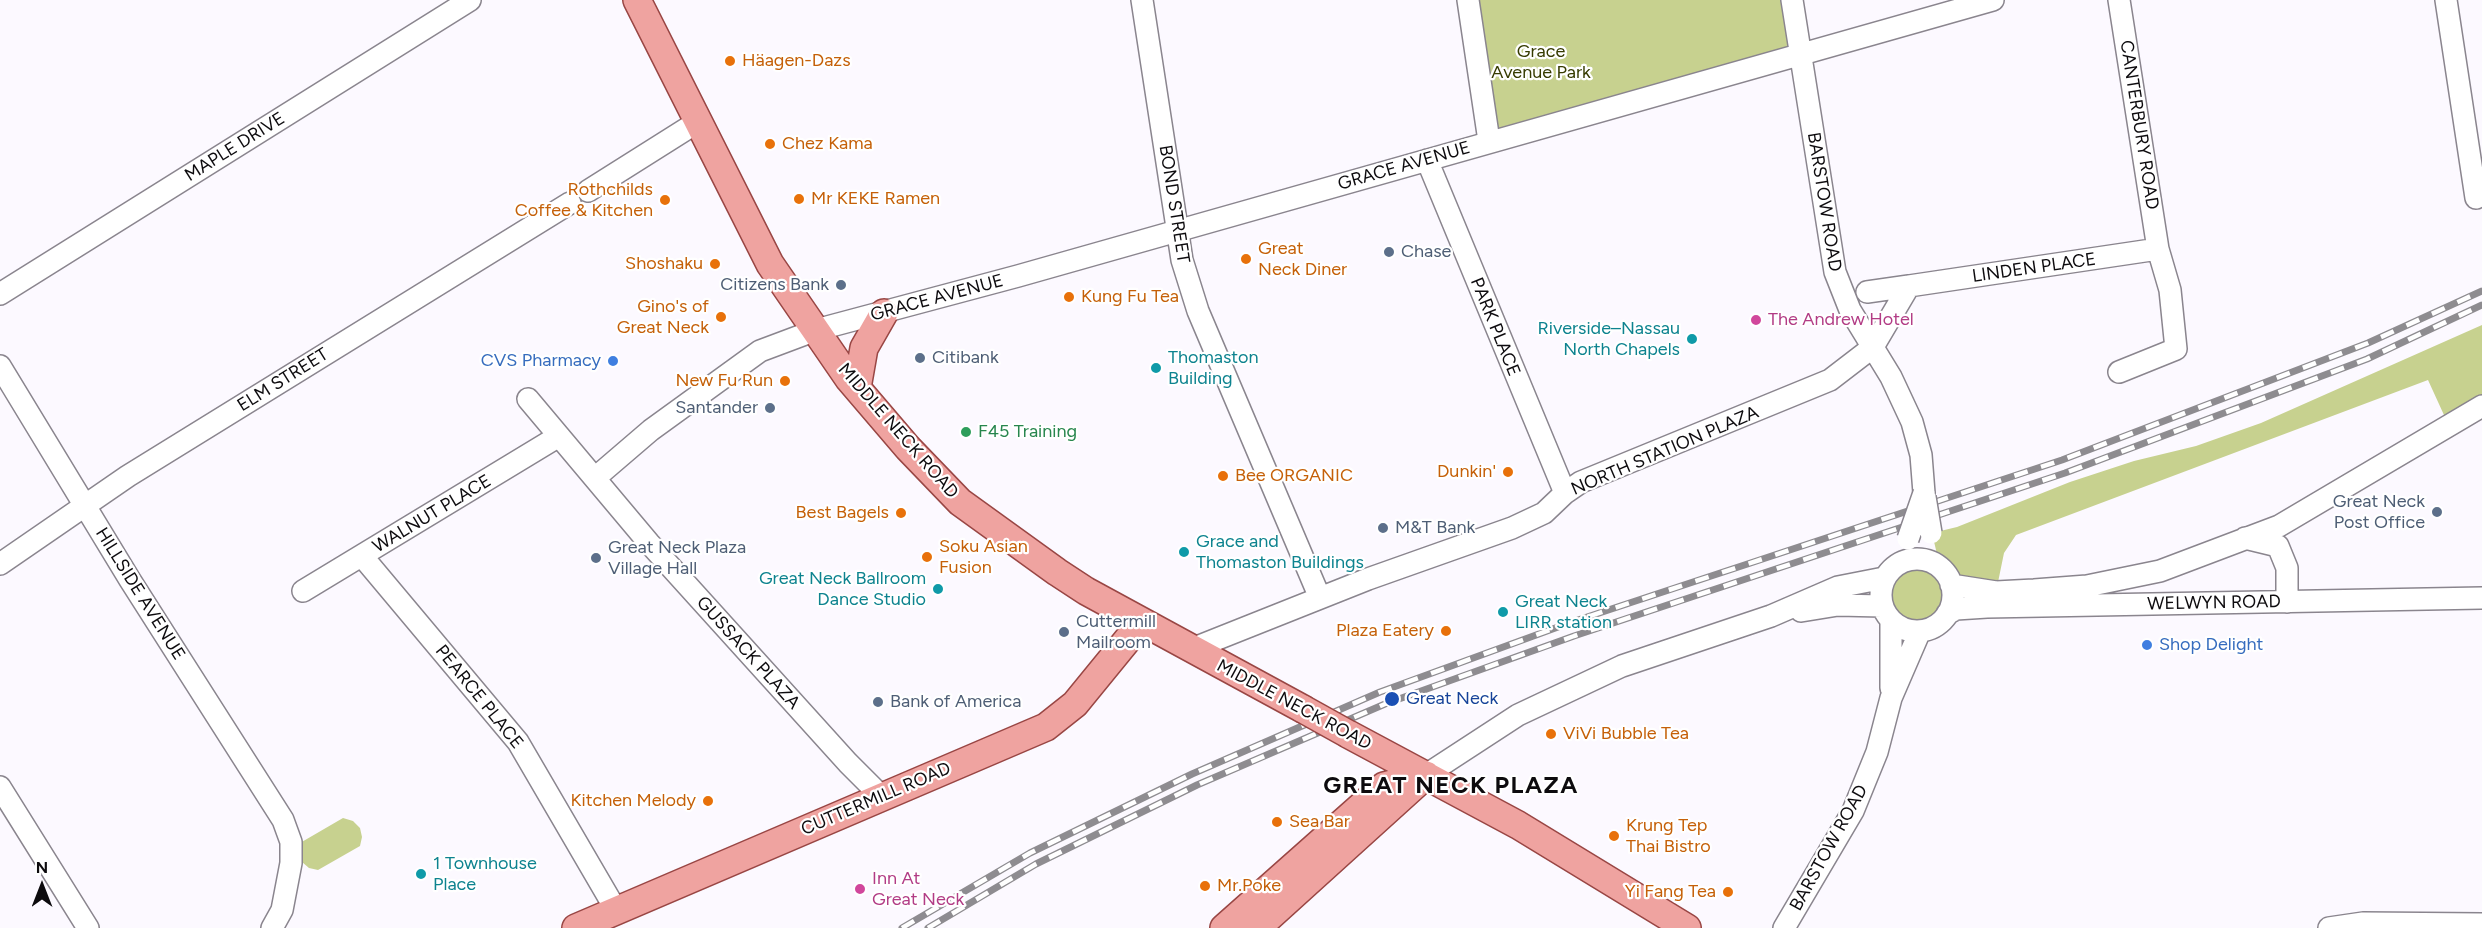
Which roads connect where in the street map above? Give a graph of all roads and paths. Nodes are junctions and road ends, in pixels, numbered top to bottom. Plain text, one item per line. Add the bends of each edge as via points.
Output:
1 (470, 0) edge
2 (637, 0) edge
3 (1142, 0) edge
4 (1468, 0) edge
5 (1792, 0) edge
6 (1993, 0) edge
7 (2119, 0) edge
8 (2446, 0) edge
9 (1801, 54) junction
10 (699, 121) junction
11 (1489, 141) junction
12 (1426, 160) junction
13 (588, 191) dead end
14 (2476, 198) dead end
15 (570, 203) dead end
16 (1179, 230) junction
17 (2158, 249) junction
18 (1909, 286) junction
19 (1867, 292) dead end
20 (0, 294) edge
21 (884, 313) junction
22 (816, 330) junction
23 (1873, 347) junction
24 (0, 366) edge
25 (2119, 372) dead end
26 (857, 388) junction
27 (528, 399) dead end
28 (2482, 406) edge
29 (559, 436) junction
30 (595, 478) junction
31 (1565, 493) junction
32 (1924, 493) junction
33 (86, 506) junction
34 (2278, 536) junction
35 (362, 556) junction
36 (0, 564) edge
37 (1890, 572) junction
38 (1946, 577) junction
39 (303, 591) dead end
40 (1320, 598) junction
41 (2482, 598) edge
42 (2288, 602) junction
43 (1887, 613) junction
44 (1947, 614) junction
45 (1771, 616) junction
46 (1142, 622) junction
47 (1920, 631) junction
48 (1191, 649) junction
49 (1891, 698) junction
50 (1426, 775) junction
51 (0, 787) edge
52 (882, 797) junction
53 (616, 910) junction
54 (2482, 924) edge
55 (88, 928) edge
56 (272, 928) edge
57 (576, 928) edge
58 (1224, 928) edge
59 (1257, 928) edge
60 (1688, 928) edge
61 (1784, 928) edge
62 (2329, 928) edge

1 - 20 street, MAPLE DRIVE
2 - 10 main road, MIDDLE NECK ROAD
3 - 16 street, BOND STREET
4 - 11 street
5 - 9 street, BARSTOW ROAD
6 - 9 street, GRACE AVENUE
7 - 17 street, CANTERBURY ROAD
8 - 14 street
9 - 11 street, GRACE AVENUE
9 - 23 street, BARSTOW ROAD via 1835,273 1850,310
10 - 13 street
10 - 22 main road, MIDDLE NECK ROAD via 770,264
11 - 12 street, GRACE AVENUE
12 - 16 street, GRACE AVENUE
12 - 31 street, PARK PLACE
15 - 33 street, ELM STREET via 128,476
16 - 21 street, GRACE AVENUE
16 - 40 street, BOND STREET via 1182,260 1198,311
17 - 18 street, LINDEN PLACE
17 - 25 street, CANTERBURY ROAD via 2170,290 2176,349
18 - 19 street, LINDEN PLACE
18 - 23 street
21 - 22 street, GRACE AVENUE
21 - 26 main road via 864,348
22 - 26 main road, MIDDLE NECK ROAD
22 - 30 street via 760,351 651,430
23 - 31 street, NORTH STATION PLAZA via 1830,380 1581,482
23 - 32 street, BARSTOW ROAD via 1912,422 1921,455
24 - 33 street, HILLSIDE AVENUE
26 - 46 main road, MIDDLE NECK ROAD via 960,502 1057,572
27 - 29 street, GUSSACK PLAZA
28 - 34 street, WELWYN ROAD via 2317,504
29 - 30 street, GUSSACK PLAZA
29 - 35 street, WALNUT PLACE
30 - 52 street, GUSSACK PLAZA
31 - 40 street, NORTH STATION PLAZA via 1544,513 1512,528
32 - 37 street, BARSTOW ROAD, bridge via 1908,539
32 - 38 street, BARSTOW ROAD, bridge via 1931,533
33 - 36 street, ELM STREET
33 - 56 street, HILLSIDE AVENUE via 283,820 291,842 291,864 282,910
34 - 38 street, WELWYN ROAD via 2245,538 2160,571 2087,586 1996,592
34 - 42 street via 2287,568
35 - 39 street, WALNUT PLACE
35 - 53 street, PEARCE PLACE via 518,742
37 - 38 street via 1911,559 1922,559
37 - 43 street via 1881,588
37 - 45 street via 1838,587
38 - 44 street via 1953,597
40 - 48 street, NORTH STATION PLAZA
41 - 42 street, WELWYN ROAD
42 - 44 street, WELWYN ROAD via 1987,607 1956,609
43 - 45 street via 1838,605
43 - 47 street via 1900,627
43 - 49 street, BARSTOW ROAD
44 - 47 street via 1935,626
45 - 50 street via 1627,664 1560,694 1499,726
46 - 48 main road, MIDDLE NECK ROAD
46 - 52 main road, CUTTERMILL ROAD via 1075,704 1046,727
47 - 49 street, BARSTOW ROAD
48 - 50 main road, MIDDLE NECK ROAD, bridge
49 - 61 street, BARSTOW ROAD via 1877,752 1853,811
50 - 58 main road via 1384,786
50 - 59 main road
50 - 60 main road, MIDDLE NECK ROAD via 1518,825
51 - 55 street
52 - 53 main road, CUTTERMILL ROAD
53 - 57 main road, CUTTERMILL ROAD
54 - 62 street via 2363,923

